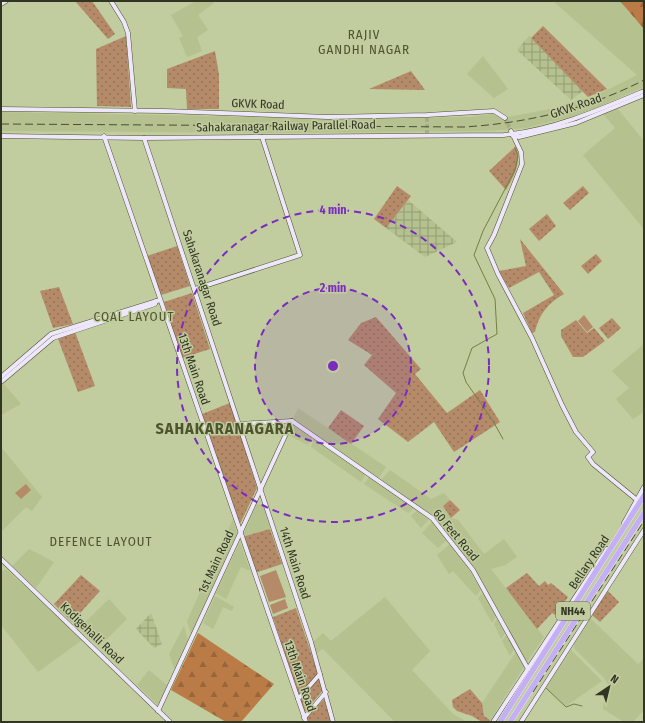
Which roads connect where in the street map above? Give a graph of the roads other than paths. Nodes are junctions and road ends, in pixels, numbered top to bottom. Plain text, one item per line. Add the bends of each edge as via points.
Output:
1 (6, 1) edge
2 (111, 1) edge
3 (1, 4) edge
4 (644, 91) edge
5 (644, 95) edge
6 (1, 110) edge
7 (135, 111) junction
8 (505, 117) dead end
9 (513, 134) junction
10 (427, 135) joint
11 (1, 136) edge
12 (104, 136) junction
13 (262, 137) junction
14 (144, 138) junction
15 (195, 289) junction
16 (158, 301) junction
17 (1, 377) edge
18 (1, 382) edge
19 (292, 421) junction
20 (239, 424) junction
21 (644, 488) edge
22 (260, 490) junction
23 (644, 496) edge
24 (637, 500) junction
25 (644, 502) edge
26 (644, 513) edge
27 (644, 518) edge
28 (644, 530) edge
29 (240, 535) junction
30 (1, 559) edge
31 (528, 669) junction
32 (320, 674) junction
33 (326, 692) junction
34 (298, 699) junction
35 (158, 711) junction
36 (305, 720) edge
37 (170, 722) edge
38 (333, 722) edge
39 (493, 722) edge
40 (500, 722) edge
41 (504, 722) edge
42 (510, 722) edge
43 (513, 722) edge
44 (521, 722) edge

1 - 3 street
2 - 7 street via 128,33
4 - 9 street, GKVK Road via 569,121
5 - 9 street, GKVK Road via 576,123
6 - 7 street, GKVK Road
7 - 8 street, GKVK Road via 328,117 427,117 494,111
9 - 10 street, GKVK Road
9 - 24 street via 521,152 522,164 487,248 576,432 593,452 588,457
10 - 13 street, Sahakaranagar Railway Parallel Road
11 - 12 street, Sahakaranagar Railway Parallel Road
12 - 14 street, Sahakaranagar Railway Parallel Road
12 - 16 street, 13th Main Road
13 - 14 street, Sahakaranagar Railway Parallel Road
13 - 15 street via 300,255
14 - 15 street, Sahakaranagar Road
15 - 20 street, Sahakaranagar Road
16 - 17 street via 51,334
16 - 18 street via 53,338
16 - 29 street, 13th Main Road
19 - 20 street
19 - 22 street, 1st Main Road
19 - 31 street, 60 Feet Road via 432,518 473,570
20 - 22 street, Sahakaranagar Road
21 - 24 street
22 - 29 street, 1st Main Road
22 - 32 street, 14th Main Road
23 - 40 highway, Bellary Road
24 - 31 street via 615,538
25 - 41 highway, Bellary Road / NH44
26 - 42 highway, Bellary Road / NH44
27 - 43 highway, Bellary Road
28 - 44 street
29 - 34 street, 13th Main Road
29 - 35 street, 1st Main Road
30 - 35 street, Kodigehalli Road
31 - 39 street
32 - 33 street, 14th Main Road
32 - 34 street
33 - 36 street
33 - 38 street, 14th Main Road
34 - 36 street, 13th Main Road
35 - 37 street, Kodigehalli Road

